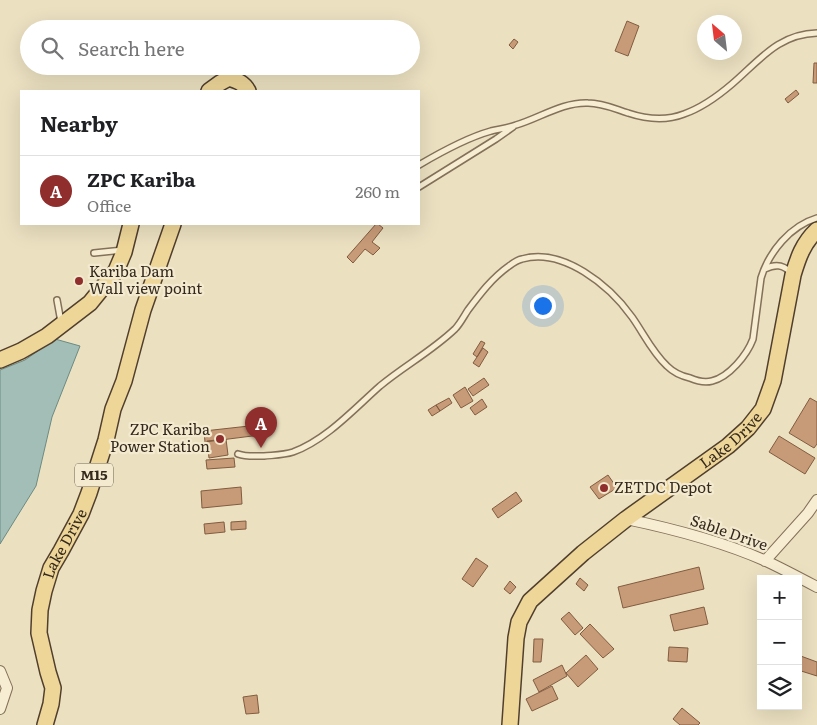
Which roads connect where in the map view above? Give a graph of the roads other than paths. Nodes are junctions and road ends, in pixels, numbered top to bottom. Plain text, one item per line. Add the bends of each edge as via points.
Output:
1 (817, 33) edge
2 (210, 90) edge
3 (248, 90) edge
4 (516, 125) junction
5 (420, 164) edge
6 (420, 186) edge
7 (817, 218) edge
8 (131, 225) edge
9 (173, 225) edge
10 (817, 230) edge
11 (125, 250) junction
12 (94, 253) dead end
13 (764, 269) junction
14 (792, 275) junction
15 (57, 300) dead end
16 (62, 325) junction
17 (0, 360) edge
18 (238, 454) dead end
19 (817, 500) edge
20 (626, 519) junction
21 (765, 561) junction
22 (817, 586) edge
23 (0, 671) edge
24 (0, 709) edge
25 (44, 725) edge
26 (510, 725) edge

1 - 4 lane via 794,37 776,45 716,97 682,115 652,118 601,104 575,103
2 - 3 main road via 230,78
4 - 5 lane via 479,135
4 - 6 lane
7 - 13 lane via 789,234 774,250
8 - 11 main road
9 - 25 main road, Lake Drive / M15 via 143,310 89,493 51,568 44,591 39,633 53,688
10 - 14 main road, Lake Drive via 802,249
11 - 12 lane
11 - 16 main road via 116,271 90,303
13 - 14 lane via 780,265
13 - 18 lane via 749,348 723,376 701,382 669,368 654,352 621,303 589,275 549,257 535,256 516,261 482,291 456,328 380,386 319,439 280,455
14 - 20 main road, Lake Drive via 773,381 763,409 728,446
15 - 16 lane
16 - 17 main road
19 - 21 street
20 - 21 street, Sable Drive via 697,536
20 - 26 main road, Lake Drive via 530,601 519,622 516,638
21 - 22 street, Sable Drive
23 - 24 street via 7,688

